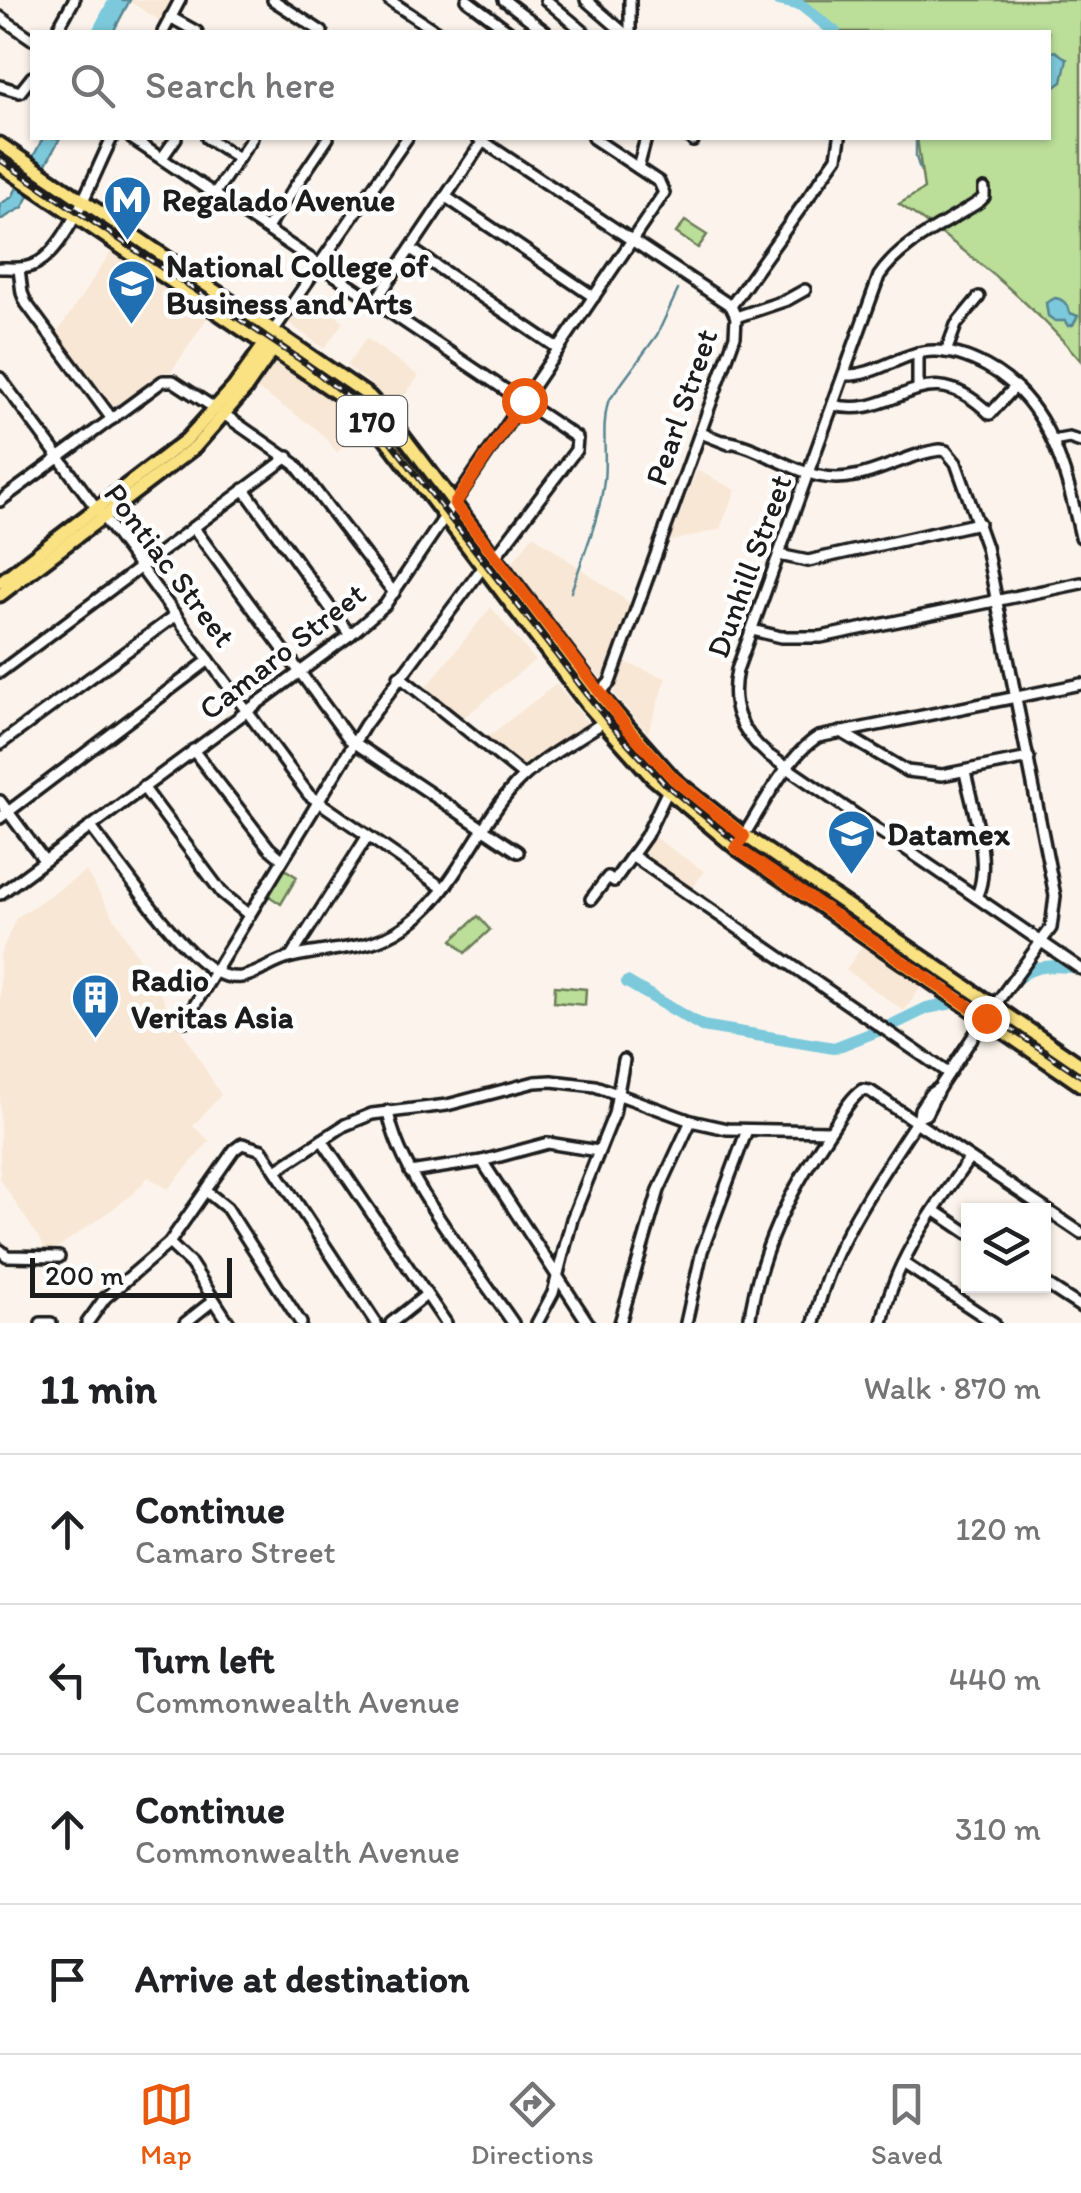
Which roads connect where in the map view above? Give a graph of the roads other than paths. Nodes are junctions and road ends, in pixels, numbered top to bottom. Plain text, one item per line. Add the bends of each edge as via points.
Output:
1 (74, 0) edge
2 (180, 0) edge
3 (273, 0) edge
4 (390, 0) edge
5 (467, 0) edge
6 (504, 0) edge
7 (546, 0) edge
8 (586, 0) edge
9 (630, 0) edge
10 (0, 16) edge
11 (170, 17) junction
12 (57, 30) edge
13 (164, 30) edge
14 (193, 30) edge
15 (319, 30) edge
16 (435, 30) edge
17 (507, 30) edge
18 (543, 30) edge
19 (582, 30) edge
20 (620, 30) edge
21 (621, 30) edge
22 (30, 38) edge
23 (30, 80) edge
24 (0, 86) edge
25 (111, 140) edge
26 (134, 140) edge
27 (175, 140) edge
28 (211, 140) edge
29 (251, 140) edge
30 (327, 140) edge
31 (406, 140) edge
32 (480, 140) edge
33 (482, 140) edge
34 (596, 140) edge
35 (645, 140) edge
36 (840, 140) edge
37 (0, 144) edge
38 (162, 158) junction
39 (238, 158) junction
40 (638, 168) junction
41 (5, 169) edge
42 (984, 189) dead end
43 (215, 193) junction
44 (446, 198) junction
45 (81, 200) junction
46 (74, 214) junction
47 (267, 228) junction
48 (632, 241) junction
49 (410, 249) junction
50 (321, 264) junction
51 (0, 268) edge
52 (19, 268) junction
53 (805, 290) dead end
54 (980, 297) dead end
55 (594, 298) junction
56 (376, 300) junction
57 (731, 306) junction
58 (736, 317) junction
59 (279, 330) junction
60 (269, 346) junction
61 (559, 349) junction
62 (946, 352) junction
63 (918, 353) junction
64 (844, 375) junction
65 (0, 378) edge
66 (1016, 386) junction
67 (918, 387) junction
68 (368, 396) junction
69 (524, 400) junction
70 (833, 405) junction
71 (357, 407) junction
72 (220, 412) junction
73 (112, 420) junction
74 (701, 433) junction
75 (1054, 440) junction
76 (1081, 442) edge
77 (288, 457) junction
78 (59, 458) junction
79 (808, 473) junction
80 (244, 489) junction
81 (2, 496) edge
82 (455, 504) junction
83 (101, 514) junction
84 (446, 518) junction
85 (979, 523) junction
86 (192, 527) junction
87 (1081, 537) edge
88 (779, 555) junction
89 (495, 557) junction
90 (140, 566) junction
91 (483, 567) junction
92 (0, 582) edge
93 (1081, 583) edge
94 (394, 592) junction
95 (0, 595) edge
96 (998, 600) junction
97 (176, 615) junction
98 (752, 630) junction
99 (350, 635) junction
100 (209, 660) junction
101 (0, 672) edge
102 (299, 672) junction
103 (399, 676) junction
104 (1081, 685) edge
105 (599, 694) junction
106 (1018, 697) junction
107 (246, 710) junction
108 (602, 723) junction
109 (842, 732) junction
110 (353, 743) junction
111 (0, 744) edge
112 (192, 750) junction
113 (1029, 758) junction
114 (788, 769) junction
115 (964, 772) junction
116 (524, 776) junction
117 (143, 786) junction
118 (667, 792) junction
119 (0, 800) edge
120 (318, 804) junction
121 (4, 815) edge
122 (90, 826) junction
123 (482, 829) junction
124 (367, 836) junction
125 (744, 836) junction
126 (736, 848) junction
127 (518, 852) dead end
128 (633, 856) junction
129 (282, 859) junction
130 (44, 860) junction
131 (443, 888) junction
132 (0, 894) edge
133 (976, 898) junction
134 (592, 899) dead end
135 (249, 914) junction
136 (1041, 938) junction
137 (291, 957) junction
138 (1081, 969) edge
139 (215, 971) junction
140 (994, 1005) junction
141 (986, 1018) junction
142 (184, 1021) dead end
143 (624, 1060) dead end
144 (1081, 1064) edge
145 (948, 1073) junction
146 (1081, 1084) edge
147 (617, 1094) junction
148 (388, 1110) junction
149 (918, 1120) junction
150 (691, 1121) junction
151 (747, 1130) junction
152 (830, 1131) junction
153 (322, 1140) junction
154 (598, 1151) junction
155 (969, 1159) junction
156 (482, 1161) junction
157 (276, 1170) junction
158 (410, 1172) junction
159 (206, 1192) junction
160 (934, 1210) junction
161 (961, 1228) edge
162 (1081, 1233) edge
163 (169, 1243) junction
164 (0, 1250) edge
165 (60, 1257) dead end
166 (904, 1263) junction
167 (558, 1279) junction
168 (1051, 1287) edge
169 (426, 1296) junction
170 (214, 1300) junction
171 (1081, 1307) edge
172 (41, 1323) edge
173 (50, 1323) edge
174 (86, 1323) edge
175 (185, 1323) edge
176 (229, 1323) edge
177 (302, 1323) edge
178 (376, 1323) edge
179 (390, 1323) edge
180 (446, 1323) edge
181 (513, 1323) edge
182 (537, 1323) edge
183 (588, 1323) edge
184 (620, 1323) edge
185 (686, 1323) edge
186 (749, 1323) edge
187 (814, 1323) edge
188 (882, 1323) edge
189 (994, 1323) edge

1 - 12 street
2 - 11 street
3 - 15 street
4 - 16 street
5 - 17 street
6 - 18 street
7 - 19 street
8 - 20 street
9 - 21 street
10 - 22 street
11 - 13 street
11 - 14 street
23 - 24 street via 20,92
25 - 45 street
26 - 38 street
27 - 38 street
28 - 39 street
29 - 39 street
30 - 47 street
31 - 50 street
32 - 44 street
33 - 48 street, Pearl Street
34 - 40 street
35 - 40 street
36 - 57 street via 837,157
37 - 45 main road, 170
38 - 43 street
39 - 43 street
40 - 48 street, Camaro Street via 664,188
41 - 46 main road, 170
42 - 64 street, Dunhill Street via 980,202 884,268
43 - 47 street
44 - 49 street
44 - 55 street
45 - 46 street
45 - 59 main road, 170
46 - 52 street via 46,257
46 - 60 main road, 170
47 - 50 street
48 - 55 street, Camaro Street
48 - 57 street, Pearl Street
49 - 56 street
49 - 61 street
50 - 56 street
50 - 59 street
51 - 52 street
52 - 73 street via 32,312
53 - 58 street
54 - 62 street via 956,325
55 - 61 street, Camaro Street
56 - 69 street
57 - 58 street, Pearl Street
58 - 74 street, Pearl Street
59 - 60 main road
59 - 68 main road, 170
60 - 71 main road, 170
60 - 72 main road
61 - 69 street, Camaro Street
62 - 63 street
62 - 66 street
63 - 64 street
63 - 67 street
64 - 70 street, Dunhill Street
65 - 78 street, Pontiac Street
66 - 67 street via 990,414 961,393
66 - 75 street
67 - 70 street via 855,410
68 - 71 main road
68 - 82 main road, 170
69 - 82 street, Camaro Street
69 - 89 street via 579,442
70 - 79 street, Dunhill Street
71 - 84 main road, 170
72 - 73 street via 168,379
72 - 77 street
72 - 83 main road via 184,456
73 - 78 street
74 - 79 street
74 - 105 street, Pearl Street via 610,682
75 - 76 street
75 - 87 street
77 - 80 street
77 - 94 street
78 - 81 street
78 - 83 street, Pontiac Street
79 - 85 street via 865,474 946,451
79 - 88 street, Dunhill Street
80 - 86 street
80 - 99 street
82 - 84 street, Camaro Street
82 - 89 main road, 170
83 - 90 street, Pontiac Street
83 - 92 main road
83 - 95 main road
84 - 91 main road, 170
84 - 94 street, Camaro Street
85 - 88 street via 808,560
85 - 96 street
86 - 90 street
86 - 102 street
88 - 98 street, Dunhill Street
89 - 105 main road, 170
90 - 97 street, Pontiac Street
90 - 101 street
91 - 103 street
91 - 108 main road, 170
93 - 96 street
94 - 99 street, Camaro Street
96 - 98 street via 821,637
96 - 106 street
97 - 100 street, Pontiac Street
97 - 111 street
98 - 114 street, Dunhill Street via 734,684 736,712 751,739
99 - 102 street, Camaro Street
100 - 107 street, Pontiac Street
100 - 121 street
102 - 107 street, Camaro Street
102 - 110 street
103 - 110 street
103 - 116 street
104 - 106 street
105 - 125 main road, 170 via 674,779
106 - 109 street
106 - 113 street
107 - 112 street, Camaro Street
107 - 120 street, Pontiac Street
108 - 116 street
108 - 118 main road, 170
109 - 114 street via 811,742
109 - 115 street via 906,771
110 - 120 street
110 - 123 street
112 - 117 street, Camaro Street
112 - 129 street
113 - 115 street
113 - 136 street via 1055,896
114 - 125 street
114 - 133 street, Dunhill Street
115 - 133 street via 983,866
116 - 123 street
117 - 122 street, Camaro Street
117 - 135 street via 222,894
118 - 126 main road, 170
118 - 128 street
119 - 121 street
120 - 124 street, Pontiac Street
120 - 129 street
121 - 130 street
122 - 130 street, Camaro Street
122 - 139 street via 185,946
123 - 127 street
123 - 131 street
124 - 131 street, Pontiac Street
124 - 137 street
125 - 126 street
125 - 140 main road, 170
126 - 141 main road, 170
128 - 134 street
128 - 145 street
129 - 135 street
130 - 132 street, Camaro Street
131 - 137 street via 420,916 384,939
133 - 136 street, Dunhill Street
135 - 139 street
136 - 138 street, Dunhill Street
136 - 140 street
137 - 139 street via 244,978
139 - 142 street
140 - 144 main road, 170
141 - 145 street
141 - 146 main road, 170
143 - 147 street
145 - 149 street
147 - 148 street via 573,1082 535,1082 447,1106
147 - 150 street
147 - 154 street
148 - 153 street
148 - 158 street
149 - 152 street via 862,1090
149 - 155 street
149 - 187 street via 846,1231
150 - 151 street
150 - 184 street via 659,1190
151 - 152 street
151 - 185 street via 702,1251
152 - 186 street via 776,1224
153 - 157 street
153 - 169 street
154 - 156 street via 548,1143
154 - 167 street
155 - 160 street
155 - 162 street
156 - 158 street
156 - 167 street
157 - 159 street via 262,1150 242,1144
157 - 178 street
158 - 181 street
159 - 163 street
159 - 177 street via 226,1208
160 - 161 street
160 - 166 street
163 - 170 street
163 - 174 street
164 - 165 street via 7,1256
166 - 188 street
166 - 189 street
167 - 182 street
167 - 183 street
168 - 171 street
169 - 179 street
169 - 180 street
170 - 175 street
170 - 176 street
172 - 173 street

